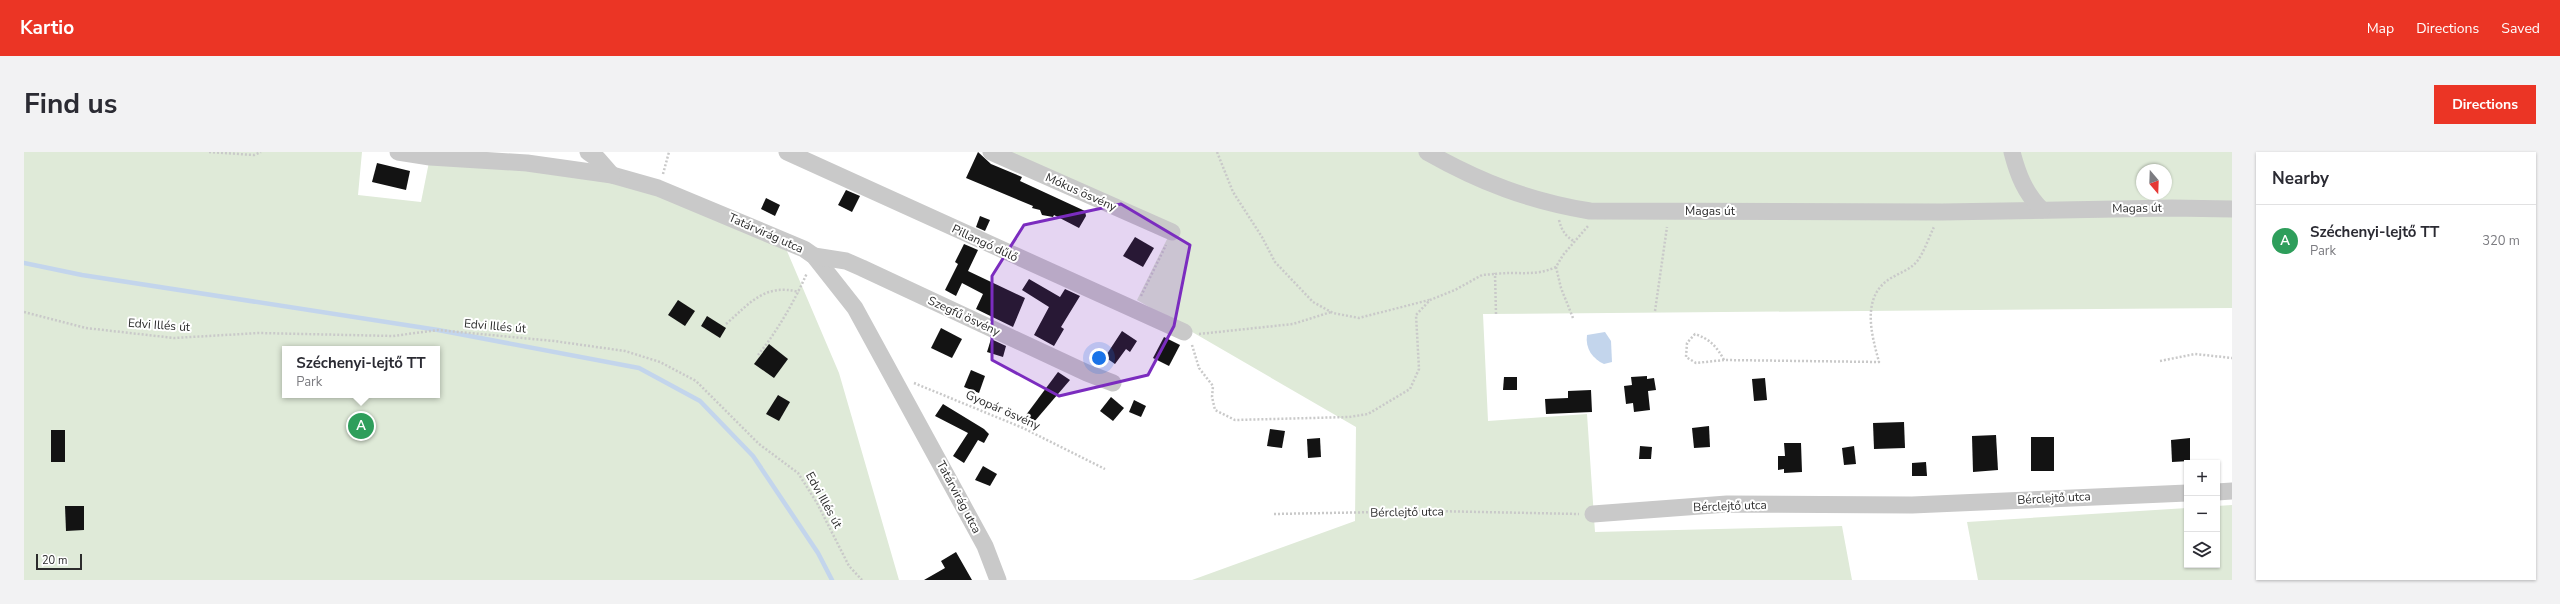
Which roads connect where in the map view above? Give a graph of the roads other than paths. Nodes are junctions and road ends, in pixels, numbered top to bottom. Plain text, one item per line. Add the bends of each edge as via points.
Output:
1 (398, 152) edge
2 (588, 152) edge
3 (787, 152) edge
4 (990, 152) edge
5 (1427, 152) edge
6 (2012, 152) edge
7 (612, 175) junction
8 (2023, 185) junction
9 (2232, 209) edge
10 (2042, 210) junction
11 (2005, 211) junction
12 (1172, 232) road end
13 (814, 256) junction
14 (1190, 333) road end
15 (1113, 383) dead end
16 (2232, 491) edge
17 (2220, 492) edge
18 (2184, 493) edge
19 (1593, 514) road end
20 (998, 580) edge

1 - 7 street, Tatárvirág utca via 430,157 527,163
2 - 7 street
3 - 14 street, Pillangó dűlő
4 - 12 street, Mókus ösvény
5 - 11 street, Magas út via 1466,174 1556,206 1602,211
6 - 8 street
7 - 13 street, Tatárvirág utca via 658,188 781,238
8 - 10 street via 2030,198
8 - 11 street via 2017,198
9 - 10 street, Magas út
10 - 11 street, Magas út
13 - 15 street, Szegfű ösvény via 841,260 862,268
13 - 20 street, Tatárvirág utca via 855,308 985,546
16 - 17 street
18 - 19 street, Bérclejtő utca via 1912,505 1727,504

